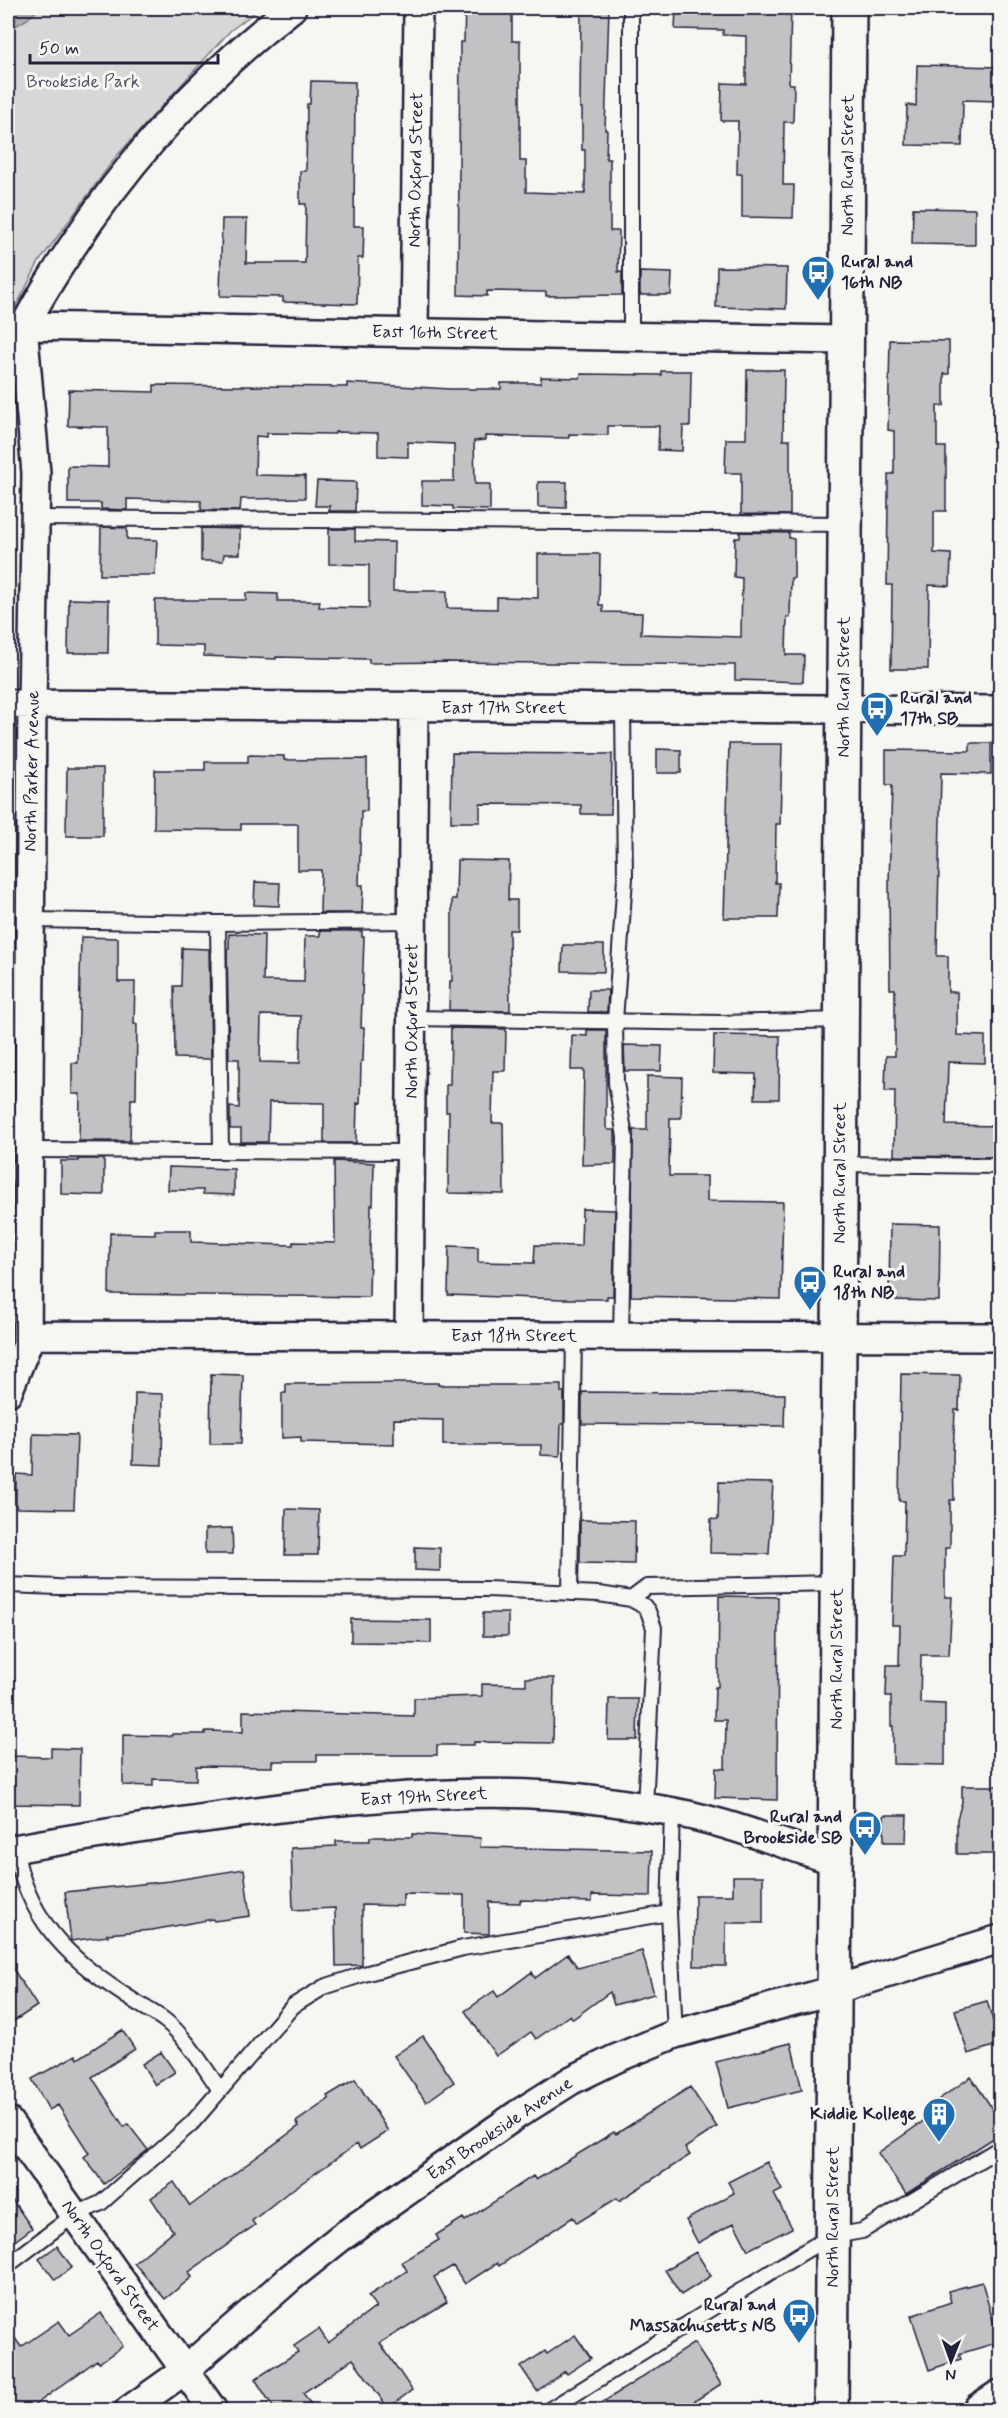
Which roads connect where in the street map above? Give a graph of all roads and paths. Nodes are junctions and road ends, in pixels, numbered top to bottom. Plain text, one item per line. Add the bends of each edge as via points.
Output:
1 (292, 8) edge
2 (418, 8) edge
3 (631, 8) edge
4 (849, 8) edge
5 (23, 326) junction
6 (414, 332) junction
7 (631, 337) junction
8 (846, 340) junction
9 (8, 362) edge
10 (36, 518) junction
11 (845, 524) junction
12 (20, 704) edge
13 (414, 707) junction
14 (623, 709) junction
15 (844, 711) junction
16 (1000, 711) edge
17 (30, 920) junction
18 (412, 921) junction
19 (218, 923) junction
20 (412, 1018) junction
21 (842, 1020) junction
22 (615, 1021) junction
23 (28, 1150) junction
24 (221, 1150) junction
25 (411, 1152) junction
26 (841, 1164) junction
27 (1000, 1166) edge
28 (27, 1335) junction
29 (409, 1335) junction
30 (574, 1336) junction
31 (621, 1336) junction
32 (839, 1336) junction
33 (1000, 1337) edge
34 (8, 1392) edge
35 (837, 1584) junction
36 (8, 1585) edge
37 (570, 1593) junction
38 (631, 1599) junction
39 (645, 1807) junction
40 (672, 1812) junction
41 (11, 1849) edge
42 (835, 1861) junction
43 (669, 1913) junction
44 (1000, 1940) edge
45 (834, 1990) junction
46 (675, 2034) junction
47 (220, 2090) junction
48 (8, 2121) edge
49 (1000, 2148) edge
50 (74, 2215) junction
51 (832, 2236) junction
52 (8, 2265) edge
53 (184, 2371) junction
54 (1000, 2397) edge
55 (129, 2410) edge
56 (213, 2410) edge
57 (549, 2410) edge
58 (831, 2410) edge
59 (980, 2410) edge

1 - 5 street via 165,124 82,231
2 - 6 street, North Oxford Street
3 - 7 lane
4 - 8 main road, North Rural Street
5 - 6 street, East 16th Street
5 - 9 street
5 - 10 street, North Parker Avenue via 36,473
6 - 7 street, East 16th Street
7 - 8 street, East 16th Street
8 - 11 main road, North Rural Street
10 - 11 lane
10 - 12 street, North Parker Avenue
11 - 15 main road, North Rural Street
12 - 13 street, East 17th Street
12 - 17 street, North Parker Avenue
13 - 14 street, East 17th Street
13 - 18 street, North Oxford Street
14 - 15 street, East 17th Street
14 - 22 lane via 625,878
15 - 16 street, East 17th Street
15 - 21 main road, North Rural Street
17 - 19 lane
17 - 23 street, North Parker Avenue
18 - 19 lane
18 - 20 street, North Oxford Street
19 - 24 lane
20 - 22 lane
20 - 25 street, North Oxford Street
21 - 22 lane
21 - 26 main road, North Rural Street
22 - 31 lane via 616,1083 625,1137
23 - 24 lane
23 - 28 street, North Parker Avenue
24 - 25 lane
25 - 29 street, North Oxford Street
26 - 27 lane
26 - 32 main road, North Rural Street
28 - 29 street, East 18th Street
28 - 34 street, North Parker Avenue via 27,1350
29 - 30 street, East 18th Street
30 - 31 street, East 18th Street
30 - 37 lane
31 - 32 street, East 18th Street
32 - 33 street, East 18th Street
32 - 35 main road, North Rural Street
35 - 38 lane via 647,1587
35 - 42 main road, North Rural Street
36 - 37 lane
37 - 38 lane
38 - 39 lane via 648,1611 654,1628
39 - 40 street, East 19th Street
39 - 41 street, East 19th Street via 549,1794 399,1795 210,1817
40 - 42 street, East 19th Street via 744,1830
40 - 43 lane
41 - 47 lane via 29,1898 50,1930 87,1969 164,2020 195,2053
42 - 45 main road, North Rural Street
43 - 46 lane
43 - 47 lane via 463,1948 324,1987 293,2006
44 - 45 street, East Brookside Avenue
45 - 46 street, East Brookside Avenue
45 - 51 main road, North Rural Street
46 - 53 street, East Brookside Avenue via 572,2080 525,2109 332,2245
47 - 50 lane via 192,2123 102,2203
48 - 50 street, North Oxford Street
49 - 51 lane via 862,2231
50 - 52 lane
50 - 53 street, North Oxford Street
51 - 57 lane
51 - 58 main road, North Rural Street
53 - 55 street, East Brookside Avenue
53 - 56 street, North Oxford Street
54 - 59 main road

